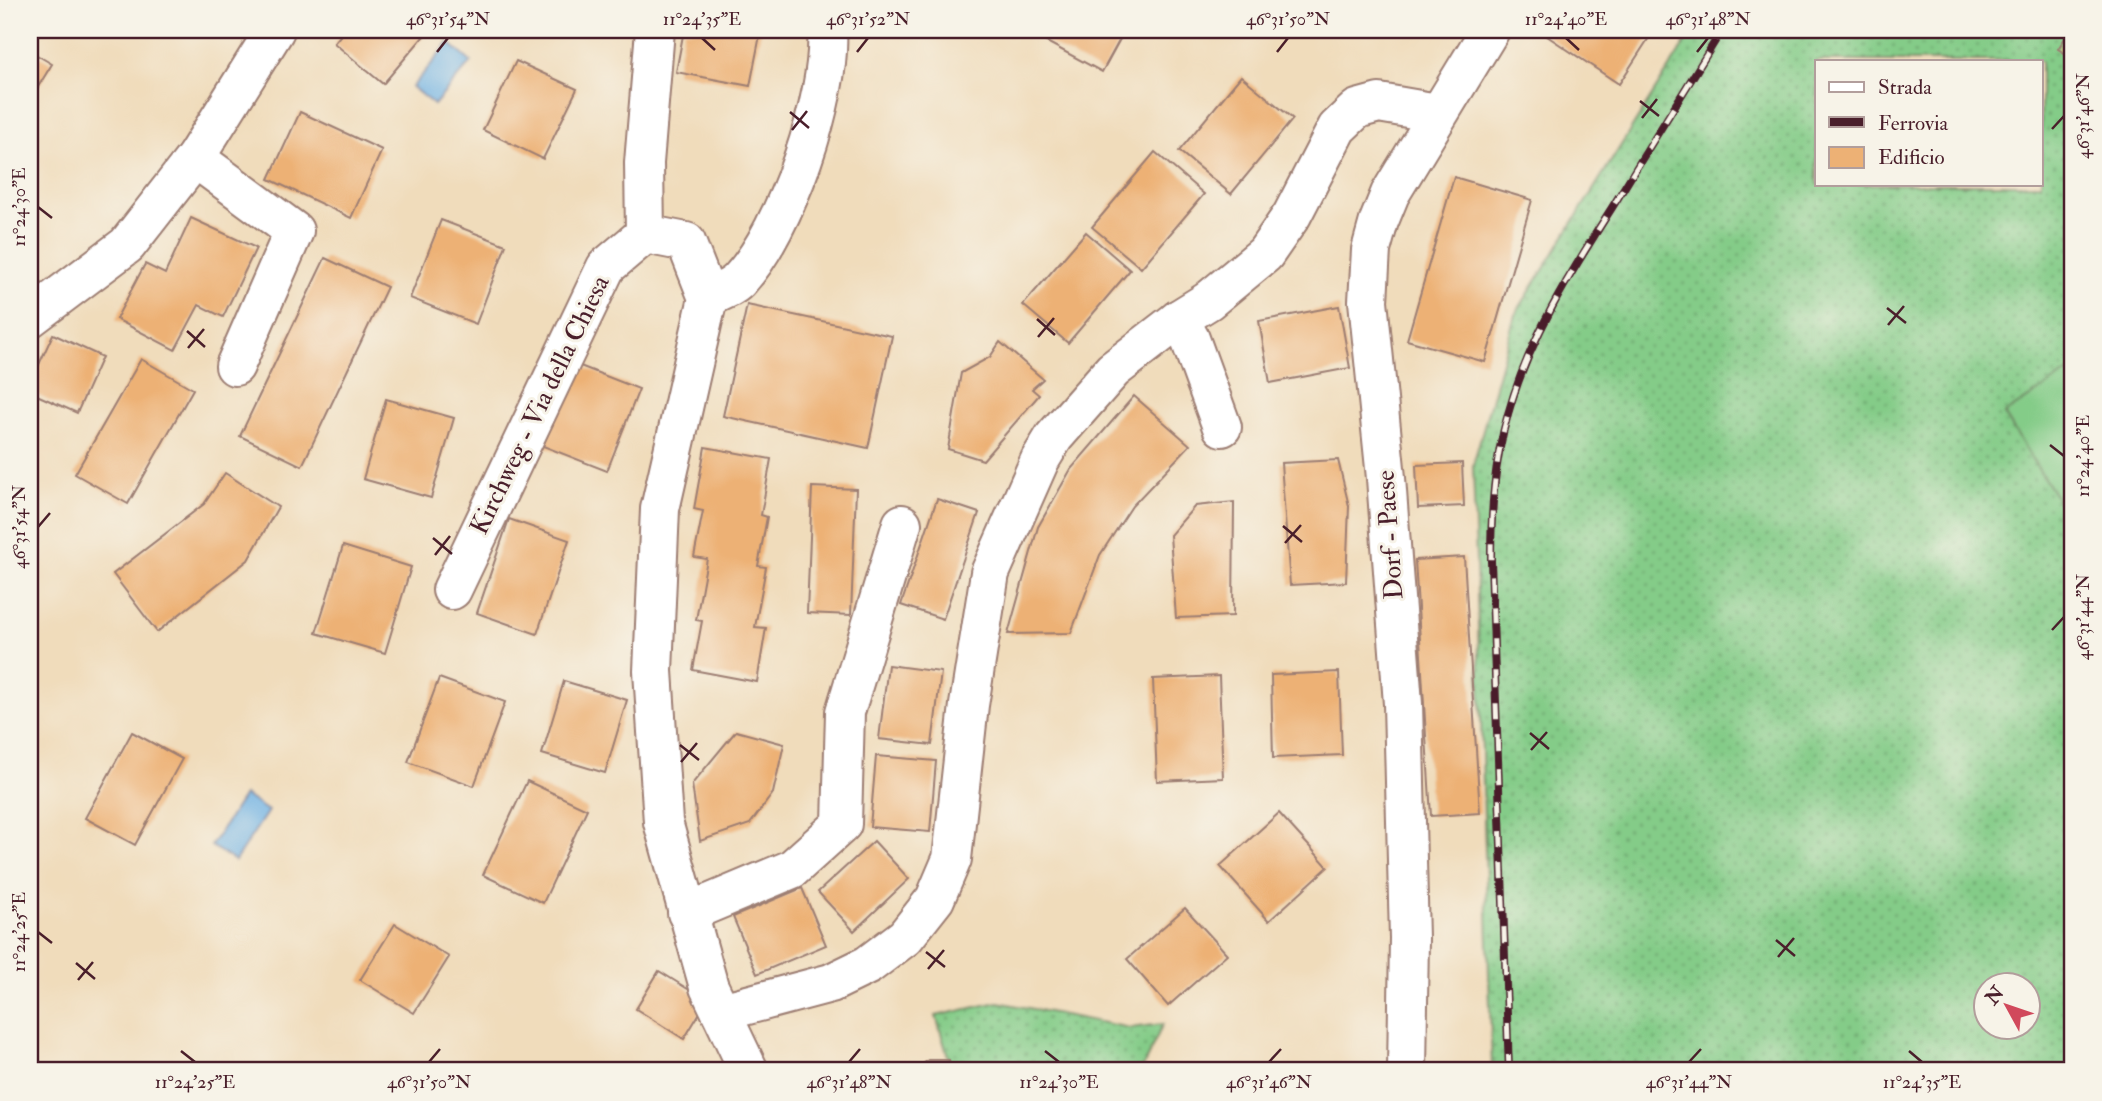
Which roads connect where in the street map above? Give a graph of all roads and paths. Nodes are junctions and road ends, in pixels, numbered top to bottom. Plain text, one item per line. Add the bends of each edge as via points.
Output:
1 (275, 30) edge
2 (655, 30) edge
3 (827, 30) edge
4 (1490, 30) edge
5 (1437, 113) junction
6 (195, 158) junction
7 (645, 234) junction
8 (708, 298) junction
9 (30, 318) edge
10 (1179, 319) junction
11 (235, 366) dead end
12 (1222, 427) dead end
13 (902, 524) dead end
14 (452, 590) dead end
15 (687, 913) junction
16 (730, 1049) edge
17 (1407, 1071) edge

1 - 6 street
2 - 7 street via 644,163
3 - 8 street via 823,92 792,191 762,253 738,282
4 - 5 street, Dorf - Paese
5 - 10 street via 1379,103 1357,109 1337,128 1292,215 1265,254
5 - 17 street, Dorf - Paese via 1379,221 1371,250 1368,300 1403,704
6 - 9 street via 127,245
6 - 11 street via 293,231
7 - 8 street via 686,242
7 - 14 street, Kirchweg - Via della Chiesa via 606,267
8 - 15 street via 660,509 653,671 663,822
10 - 12 street
10 - 16 street via 1113,370 1054,437 990,573 952,859 935,899 905,937 868,965 831,983
13 - 15 street via 845,712 842,824 792,869
15 - 16 street

